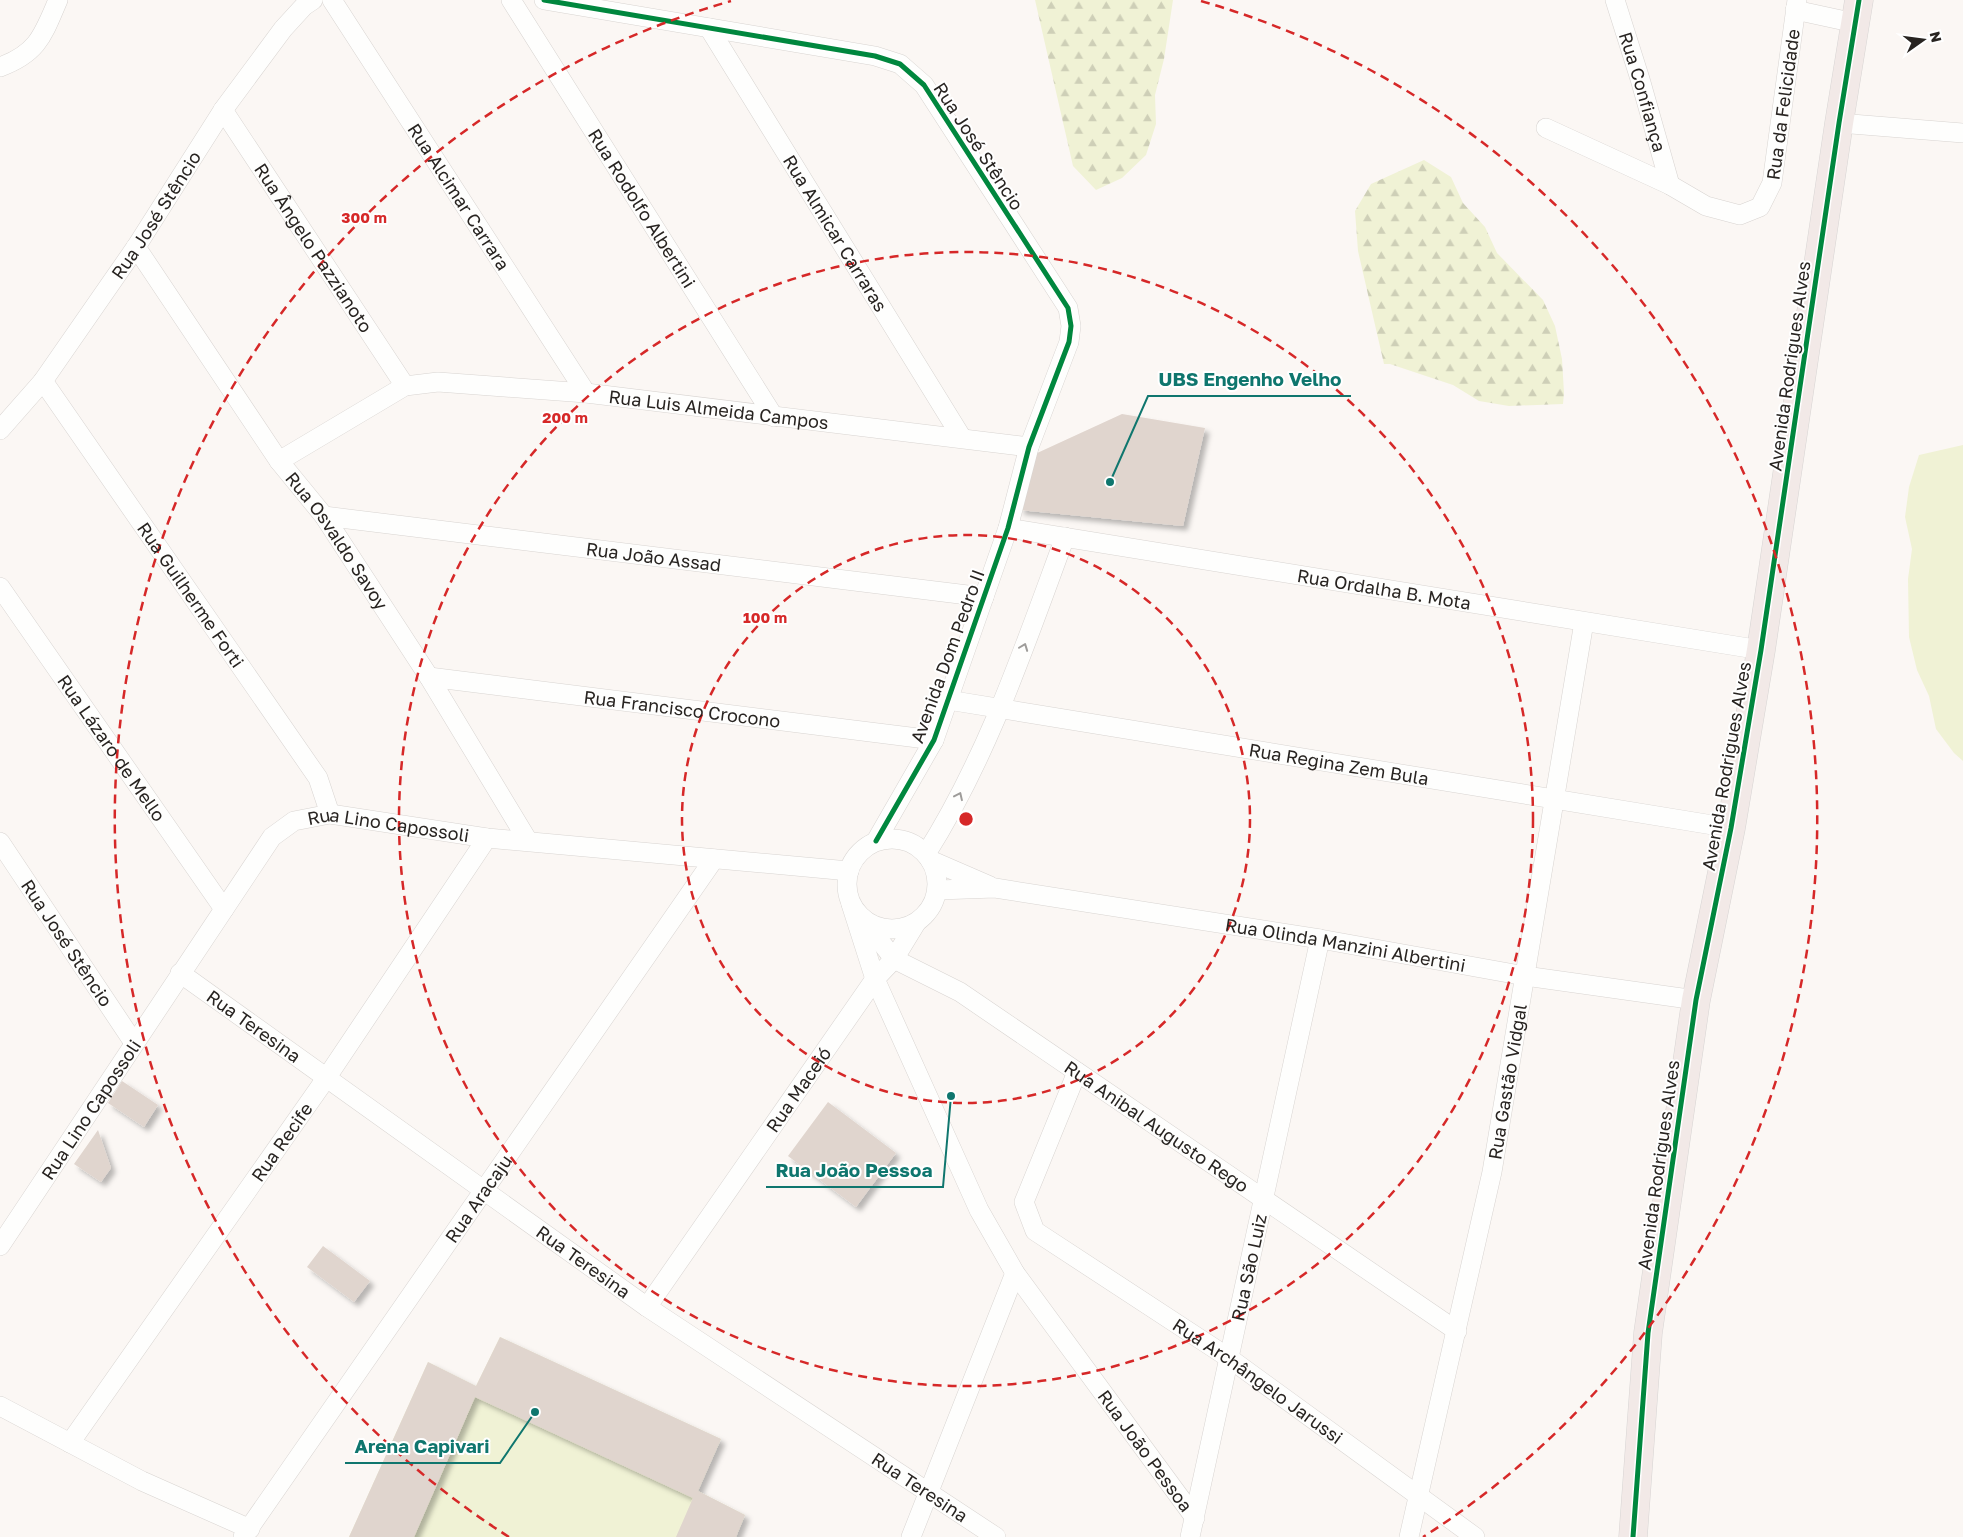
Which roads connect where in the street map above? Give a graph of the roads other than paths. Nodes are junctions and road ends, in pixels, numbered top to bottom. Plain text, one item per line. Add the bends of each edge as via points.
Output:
1 (58, 0) edge
2 (313, 0) edge
3 (332, 0) edge
4 (511, 0) edge
5 (544, 0) edge
6 (1615, 0) edge
7 (1793, 3) edge
8 (1857, 12) edge
9 (709, 28) junction
10 (0, 67) edge
11 (223, 110) junction
12 (1839, 123) junction
13 (1546, 128) dead end
14 (1963, 132) edge
15 (1670, 185) junction
16 (1760, 207) joint
17 (136, 247) junction
18 (42, 381) junction
19 (405, 386) junction
20 (586, 394) junction
21 (774, 417) junction
22 (0, 430) edge
23 (962, 438) junction
24 (1029, 447) junction
25 (279, 461) junction
26 (324, 516) junction
27 (1008, 528) junction
28 (1065, 537) junction
29 (0, 586) edge
30 (984, 597) junction
31 (1584, 622) junction
32 (1760, 650) junction
33 (429, 677) junction
34 (948, 700) junction
35 (1001, 709) junction
36 (934, 740) junction
37 (1554, 800) junction
38 (330, 814) junction
39 (1731, 828) junction
40 (487, 838) junction
41 (528, 841) junction
42 (0, 842) edge
43 (876, 842) junction
44 (928, 857) junction
45 (714, 859) junction
46 (848, 871) junction
47 (995, 888) junction
48 (938, 890) junction
49 (224, 909) junction
50 (857, 911) junction
51 (916, 923) junction
52 (1320, 939) junction
53 (894, 959) junction
54 (180, 973) junction
55 (1525, 976) junction
56 (875, 978) junction
57 (1696, 1000) junction
58 (134, 1043) junction
59 (1077, 1072) junction
60 (327, 1077) junction
61 (484, 1190) junction
62 (1264, 1199) junction
63 (0, 1246) edge
64 (1015, 1273) junction
65 (647, 1306) junction
66 (1457, 1331) junction
67 (1229, 1358) junction
68 (0, 1406) edge
69 (70, 1443) junction
70 (929, 1493) junction
71 (1419, 1496) junction
72 (1194, 1518) junction
73 (247, 1533) edge
74 (911, 1537) edge
75 (996, 1537) edge
76 (1190, 1537) edge
77 (1409, 1537) edge
78 (1475, 1537) edge
79 (1633, 1537) edge

1 - 10 street via 43,36 30,51
2 - 11 street, Rua José Stêncio via 283,29
3 - 20 street, Rua Alcimar Carrara
4 - 21 street, Rua Rodolfo Albertini
5 - 9 street, Rua José Stêncio
6 - 15 street, Rua Confiança
7 - 8 street
7 - 16 street, Rua da Felicidade via 1772,182
8 - 12 main road, Avenida Rodrigues Alves
9 - 23 street, Rua Almicar Carraras
9 - 24 street, Rua José Stêncio via 875,56 900,64 924,85 1068,308 1069,342
11 - 17 street, Rua José Stêncio
11 - 19 street, Rua Ângelo Pazzianoto
12 - 14 street
12 - 32 main road, Avenida Rodrigues Alves
13 - 15 street, Rua Confiança
15 - 16 street, Rua Confiança via 1706,206 1740,215
17 - 18 street, Rua José Stêncio
17 - 25 street, Rua Osvaldo Savoy
18 - 22 street, Rua José Stêncio
18 - 38 street, Rua Guilherme Forti via 318,778
19 - 20 street, Rua Luis Almeida Campos via 438,382
19 - 25 street, Rua Luis Almeida Campos
20 - 21 street, Rua Luis Almeida Campos
21 - 23 street, Rua Luis Almeida Campos
23 - 24 street, Rua Luis Almeida Campos
24 - 27 street, Rua José Stêncio
25 - 26 street, Rua Osvaldo Savoy
26 - 30 street, Rua João Assad
26 - 33 street, Rua Osvaldo Savoy
27 - 28 street, Rua Ordalha B. Mota
27 - 30 street, Avenida Dom Pedro II
28 - 31 street, Rua Ordalha B. Mota
35 -> 28 street
29 - 49 street, Rua Lázaro de Mello
30 - 34 street, Avenida Dom Pedro II
31 - 32 street, Rua Ordalha B. Mota
31 - 37 street, Rua Gastão Vidgal
32 - 39 main road, Avenida Rodrigues Alves
33 - 36 street, Rua Francisco Crocono
33 - 41 street, Rua Osvaldo Savoy
34 - 35 street, Rua Regina Zem Bula
34 - 36 street, Avenida Dom Pedro II
35 - 37 street, Rua Regina Zem Bula
44 -> 35 street
36 - 43 street, Avenida Dom Pedro II
37 - 39 street, Rua Regina Zem Bula
37 - 55 street, Rua Gastão Vidgal
38 - 40 street, Rua Lino Capossoli
38 - 49 street, Rua Lino Capossoli via 294,821 272,837
39 - 57 main road, Avenida Rodrigues Alves
40 - 41 street, Rua Lino Capossoli
40 - 60 street, Rua Recife
41 - 45 street, Rua Lino Capossoli
42 - 58 street, Rua José Stêncio
43 - 44 street via 894,838 911,842
43 - 46 street via 859,853
44 - 47 street, Rua Olinda Manzini Albertini
44 - 48 street via 936,870
45 - 46 street, Rua Lino Capossoli
45 - 61 street, Rua Aracaju
46 - 50 street via 847,888
47 - 48 street, Rua Olinda Manzini Albertini
47 - 52 street, Rua Olinda Manzini Albertini
48 - 51 street via 931,909
49 - 54 street, Rua Lino Capossoli
50 - 51 street via 876,927 897,930
50 - 53 street, Rua Anibal Augusto Rego
50 - 56 street, Rua João Pessoa
51 - 53 street, Rua Maceió
52 - 55 street, Rua Olinda Manzini Albertini
52 - 62 street, Rua São Luiz
53 - 56 street, Rua Maceió
53 - 59 street, Rua Anibal Augusto Rego via 960,992
54 - 58 street, Rua Lino Capossoli
54 - 60 street, Rua Teresina
55 - 57 street, Rua Olinda Manzini Albertini
55 - 66 street, Rua Gastão Vidgal via 1492,1172
56 - 64 street, Rua João Pessoa via 980,1210
56 - 65 street, Rua Maceió
57 - 79 main road, Avenida Rodrigues Alves via 1648,1333
58 - 63 street, Rua Lino Capossoli
59 - 62 street, Rua Anibal Augusto Rego
59 - 67 street, Rua Archângelo Jarussi via 1024,1202 1036,1231
60 - 61 street, Rua Teresina
60 - 69 street, Rua Recife
61 - 65 street, Rua Teresina
61 - 73 street, Rua Aracaju
62 - 66 street, Rua Anibal Augusto Rego
62 - 67 street, Rua São Luiz
64 - 70 street
64 - 72 street, Rua João Pessoa
65 - 70 street, Rua Teresina
66 - 71 street, Rua Gastão Vidgal
67 - 71 street, Rua Archângelo Jarussi
67 - 72 street, Rua São Luiz
68 - 69 street
69 - 73 street
70 - 74 street
70 - 75 street, Rua Teresina
71 - 77 street, Rua Gastão Vidgal
71 - 78 street, Rua Archângelo Jarussi
72 - 76 street, Rua São Luiz

